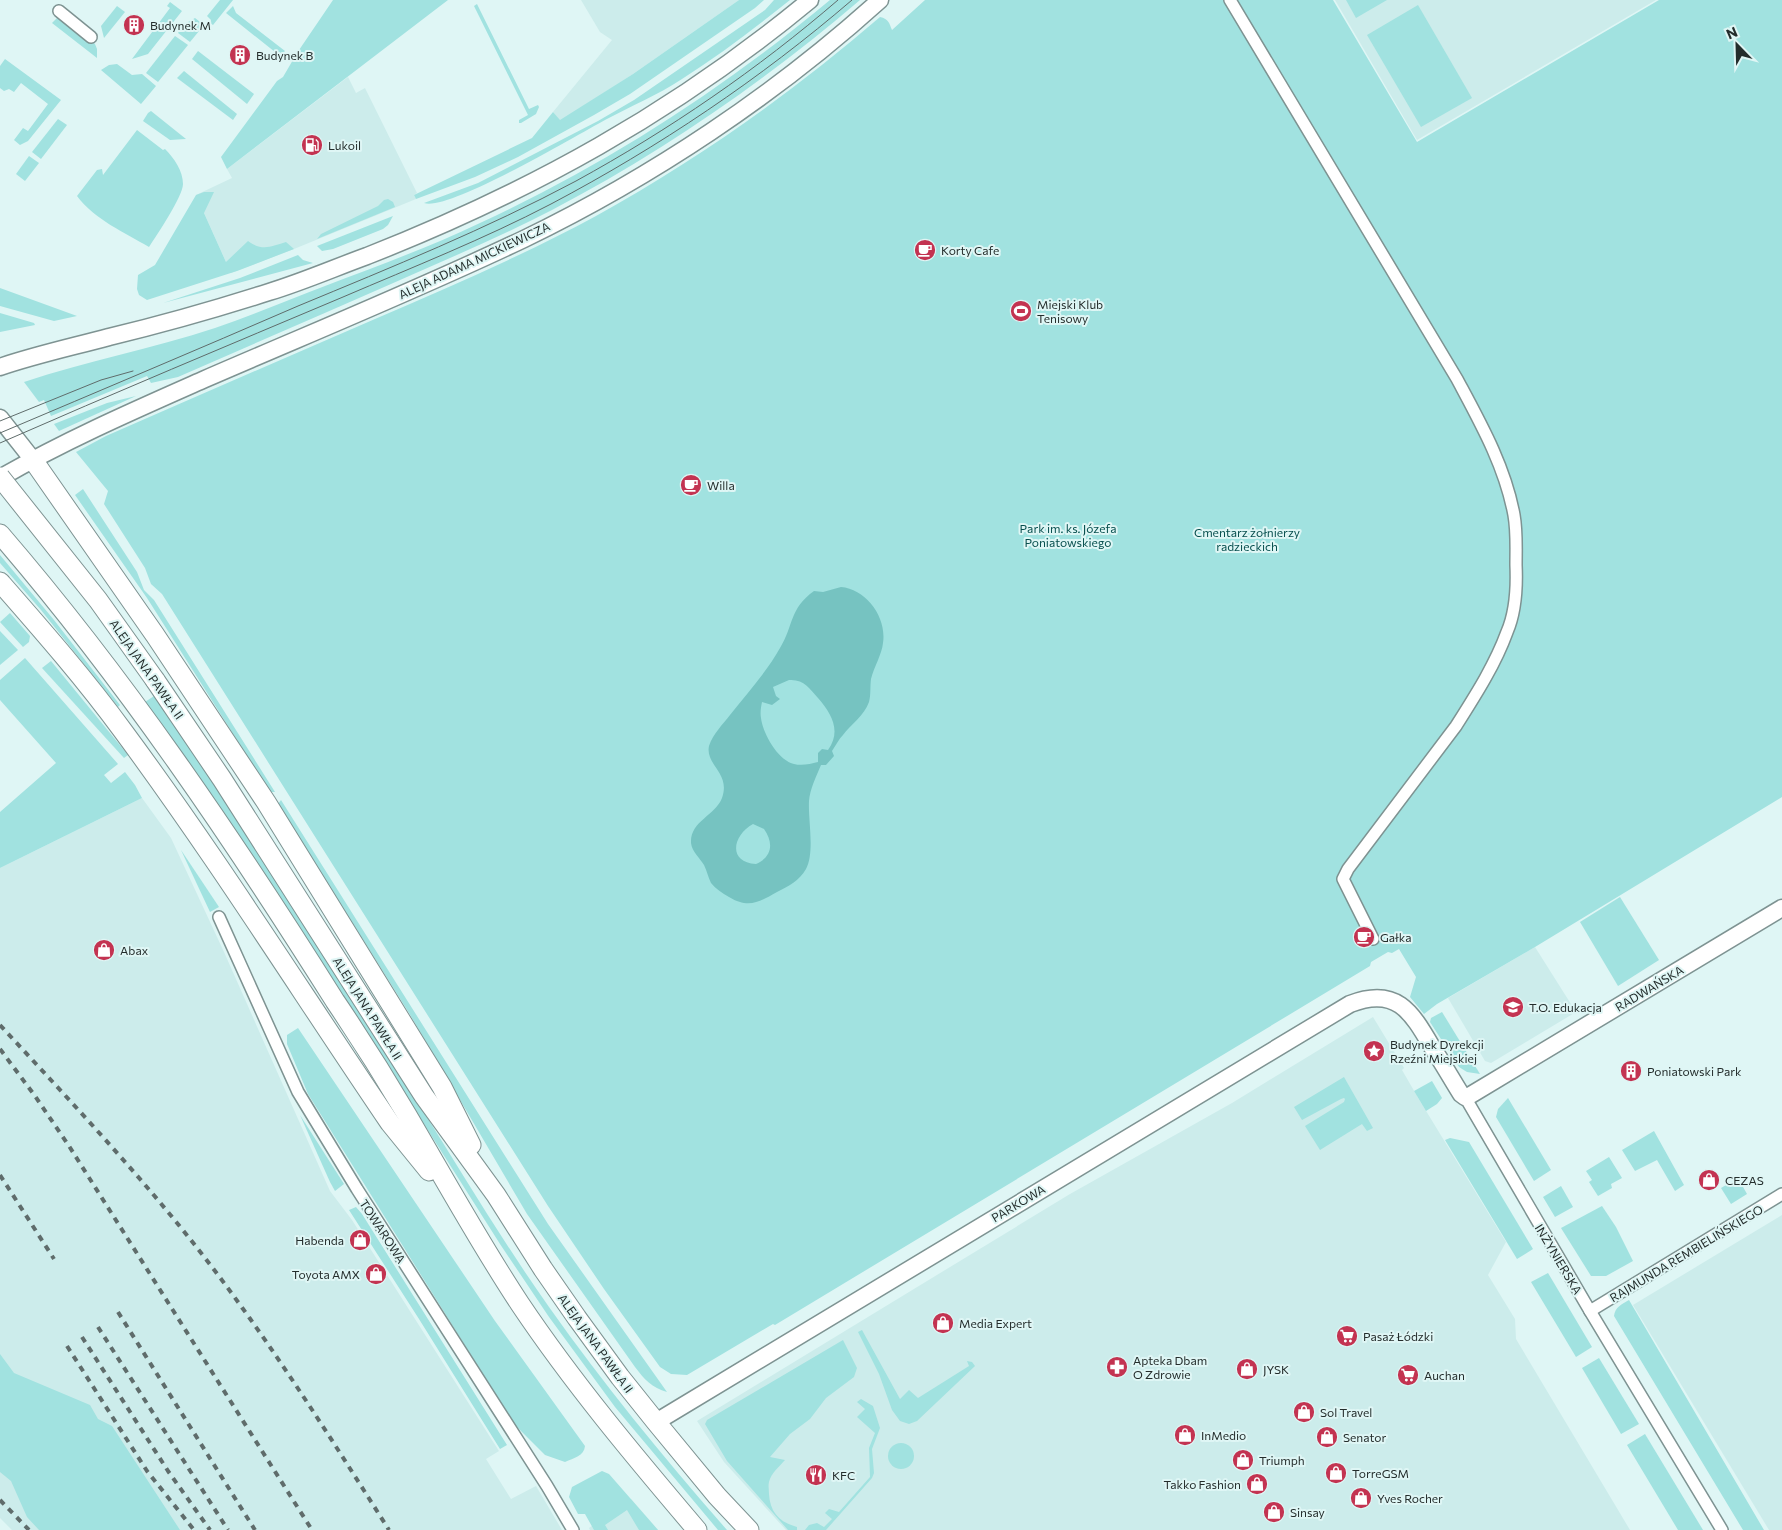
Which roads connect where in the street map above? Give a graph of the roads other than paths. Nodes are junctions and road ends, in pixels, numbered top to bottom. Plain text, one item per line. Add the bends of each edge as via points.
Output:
1 (810, 0) edge
2 (880, 0) edge
3 (1230, 0) edge
4 (58, 11) dead end
5 (91, 37) dead end
6 (0, 367) edge
7 (0, 418) edge
8 (33, 460) junction
9 (0, 477) edge
10 (0, 534) edge
11 (0, 582) edge
12 (1782, 908) edge
13 (218, 918) dead end
14 (1373, 939) dead end
15 (1386, 999) joint
16 (1465, 1097) junction
17 (1782, 1194) edge
18 (496, 1195) junction
19 (464, 1215) junction
20 (1590, 1311) junction
21 (656, 1422) junction
22 (573, 1530) edge
23 (697, 1530) edge
24 (749, 1530) edge
25 (1722, 1530) edge

1 - 6 main road via 751,47 654,114 574,161 462,217 272,292
2 - 8 main road, ALEJA ADAMA MICKIEWICZA via 739,112 589,205 492,254 101,425
3 - 14 street via 1457,379 1490,442 1514,516 1516,592 1508,631 1501,647 1456,726 1343,880
4 - 5 street
7 - 8 main road
8 - 9 main road, ALEJA ADAMA MICKIEWICZA
8 - 18 main road via 266,802 442,1087
9 - 18 main road, ALEJA JANA PAWŁA II, bridge via 98,600 155,680 222,779 424,1096
10 - 19 main road, ALEJA JANA PAWŁA II via 130,699 204,801 406,1113
11 - 19 main road via 122,730 180,810 390,1123
12 - 16 main road, RADWAŃSKA
13 - 22 street, TOWAROWA via 301,1097
15 - 16 main road, INŻYNIERSKA via 1413,1016
15 - 21 main road, PARKOWA via 1370,998 1350,1004
16 - 20 street, INŻYNIERSKA
17 - 20 street, RAJMUNDA REMBIELIŃSKIEGO
18 - 21 main road, ALEJA JANA PAWŁA II via 577,1318
19 - 23 main road, ALEJA JANA PAWŁA II via 520,1304 586,1395
20 - 25 street, INŻYNIERSKA
21 - 24 main road, ALEJA JANA PAWŁA II

